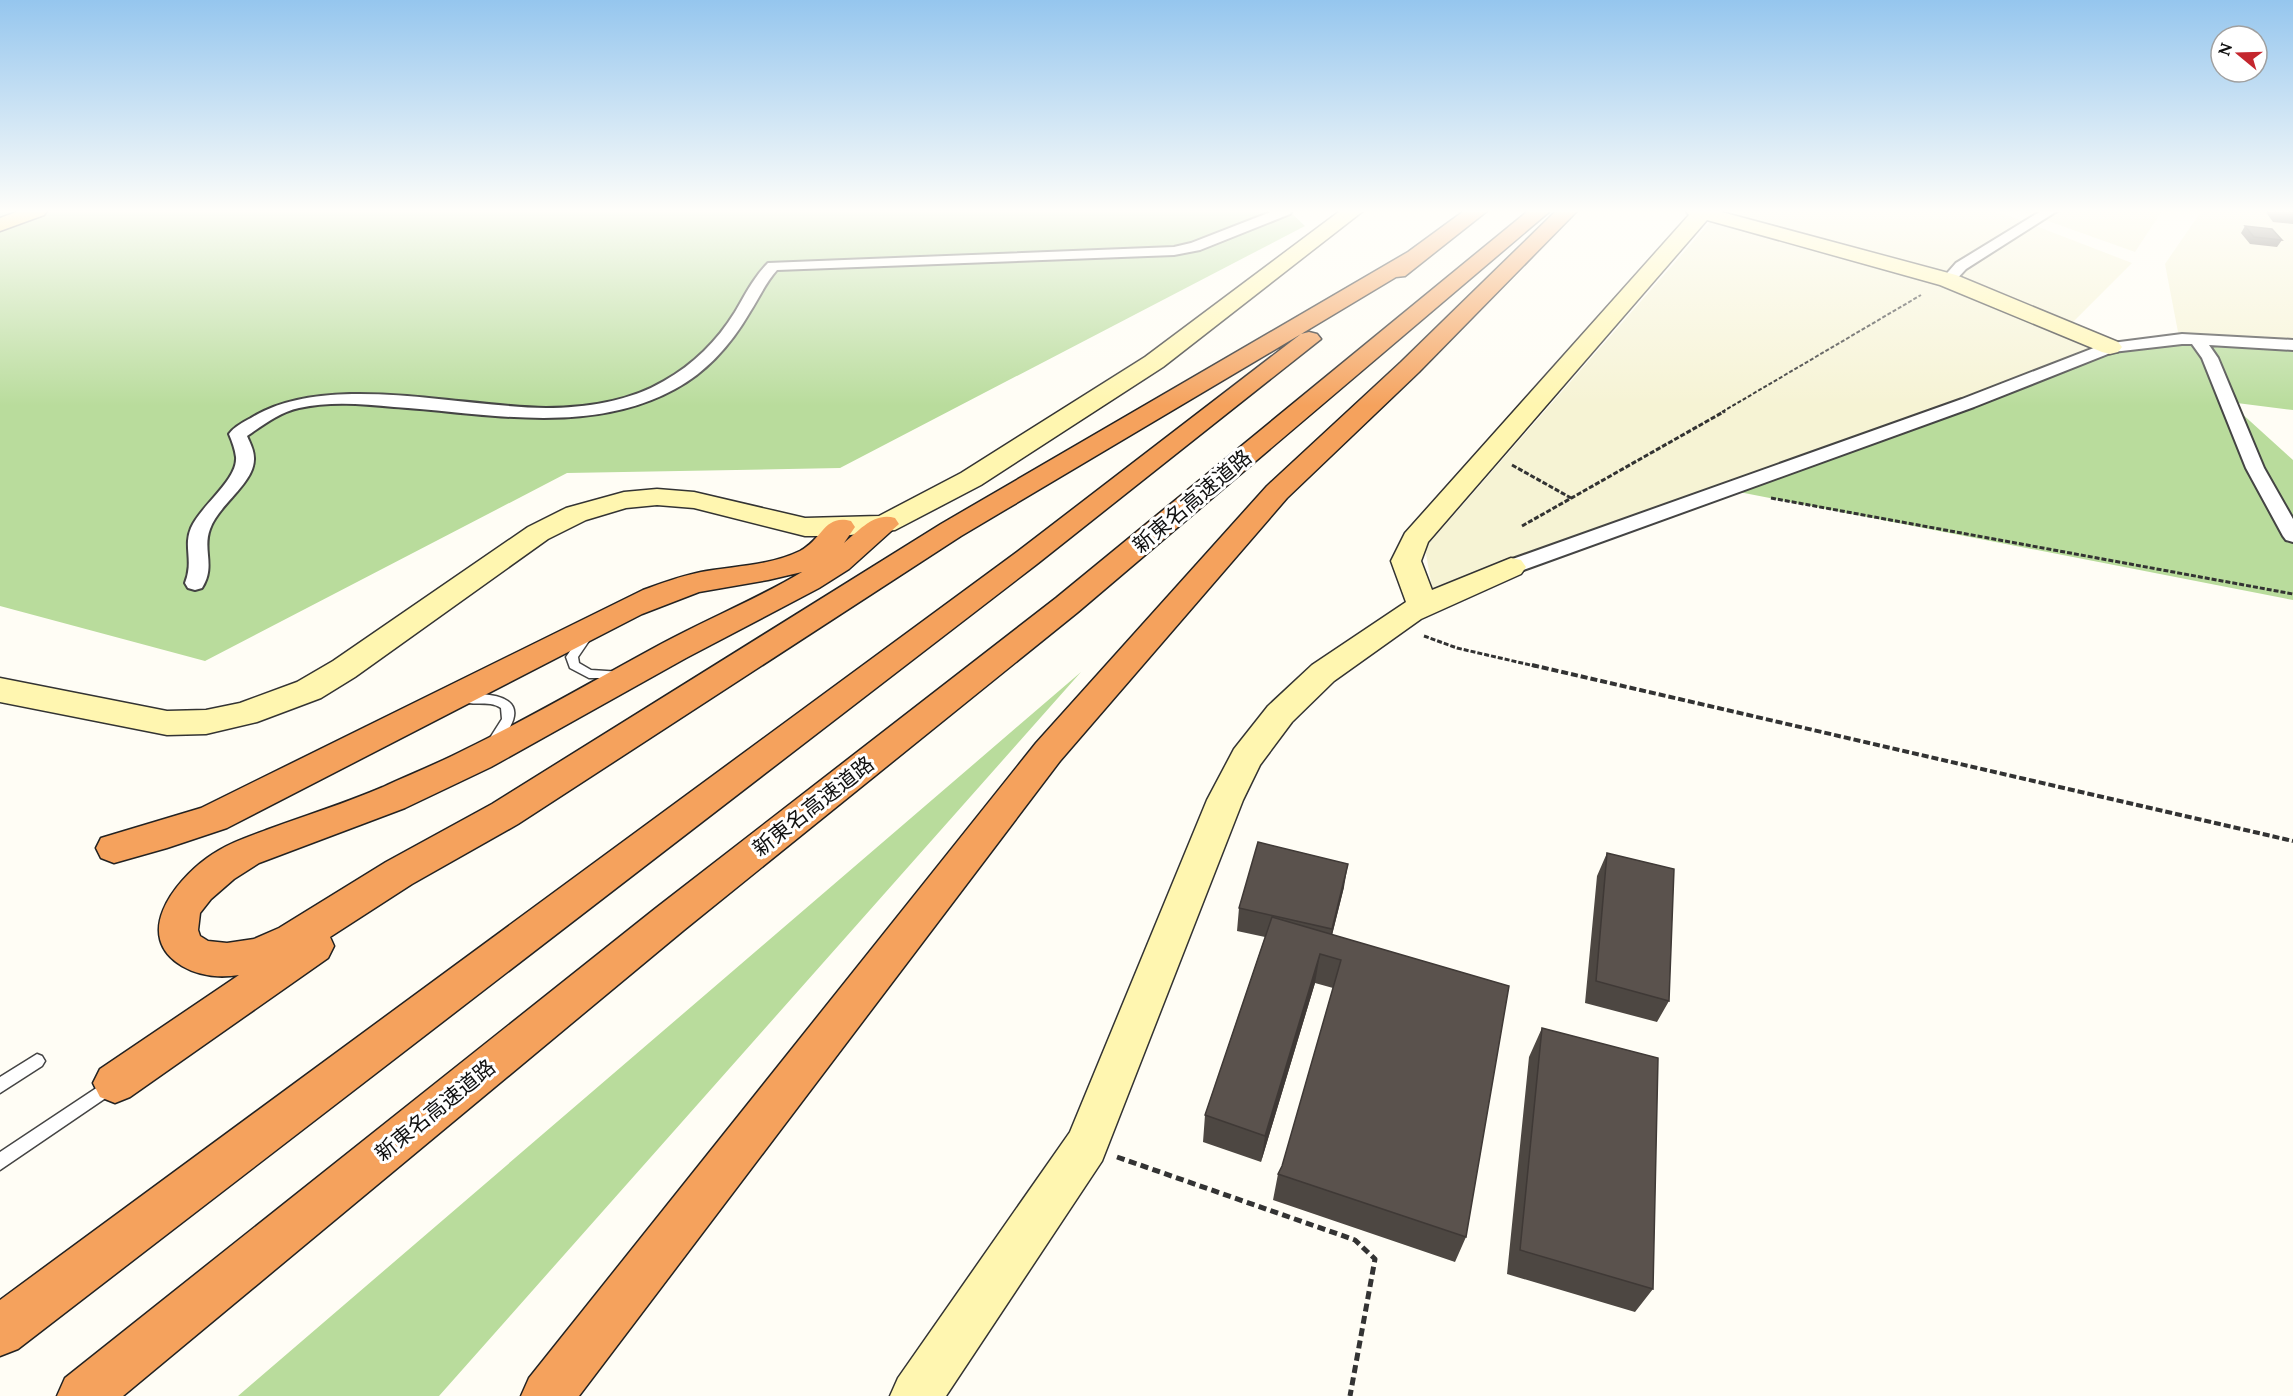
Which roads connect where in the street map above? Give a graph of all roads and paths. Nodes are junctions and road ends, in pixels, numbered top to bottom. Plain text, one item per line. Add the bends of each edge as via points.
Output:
1 (764, 276) edge
2 (1267, 276) edge
3 (1382, 276) edge
4 (1390, 276) edge
5 (1462, 276) edge
6 (1501, 276) edge
7 (1644, 276) edge
8 (1934, 276) edge
9 (1952, 276) edge
10 (1948, 280) junction
11 (2197, 340) junction
12 (2293, 345) edge
13 (2110, 347) junction
14 (1491, 453) junction
15 (1726, 489) junction
16 (1571, 498) junction
17 (885, 524) junction
18 (1522, 526) dead end
19 (841, 528) junction
20 (2293, 536) edge
21 (1511, 567) joint
22 (195, 583) dead end
23 (2293, 594) edge
24 (1407, 615) junction
25 (598, 624) junction
26 (634, 673) junction
27 (0, 690) edge
28 (447, 702) junction
29 (479, 758) junction
30 (505, 814) junction
31 (2293, 841) edge
32 (114, 848) dead end
33 (37, 1061) dead end
34 (115, 1083) joint
35 (0, 1086) edge
36 (1086, 1146) junction
37 (0, 1162) edge
38 (0, 1330) edge
39 (83, 1396) edge
40 (547, 1396) edge
41 (916, 1396) edge
42 (1350, 1396) edge

1 - 22 street via 723,341 707,358 682,378 648,396 604,410 547,414 332,399 296,403 269,413 238,434 245,460 198,537 202,567
2 - 17 street via 1154,362 971,479
3 - 30 highway via 951,530
4 - 38 highway via 1027,558
5 - 39 highway, 新東名高速道路 via 1067,605 670,919
6 - 40 highway via 1277,492 1048,752
7 - 14 street
8 - 10 street
9 - 10 street
10 - 13 street
10 - 16 path
11 - 12 street
11 - 13 street
11 - 20 street via 2210,358 2256,468
13 - 15 street via 1968,403
14 - 16 path
14 - 24 street via 1415,539 1406,561
15 - 21 street
15 - 23 path
16 - 18 path
17 - 19 street
17 - 26 highway via 808,581
19 - 25 highway via 834,541 807,560 678,588
19 - 27 street via 805,527 676,498 643,498 599,506 538,533 326,680 287,699 225,720 152,721
21 - 24 street
24 - 31 path via 1457,648
24 - 36 street via 1323,673 1280,714 1246,758 1225,800
25 - 26 lane via 579,645 572,657 574,665 580,671 599,675
25 - 28 highway
26 - 29 highway
28 - 29 lane via 484,698 506,704 510,720
28 - 32 highway via 214,818
29 - 30 highway via 392,798 246,853 221,868 182,909 178,930 184,947 201,957 227,960 267,951 293,940 399,873
30 - 34 highway
33 - 35 lane
34 - 37 lane
36 - 41 street
36 - 42 path via 1356,1240 1375,1259

